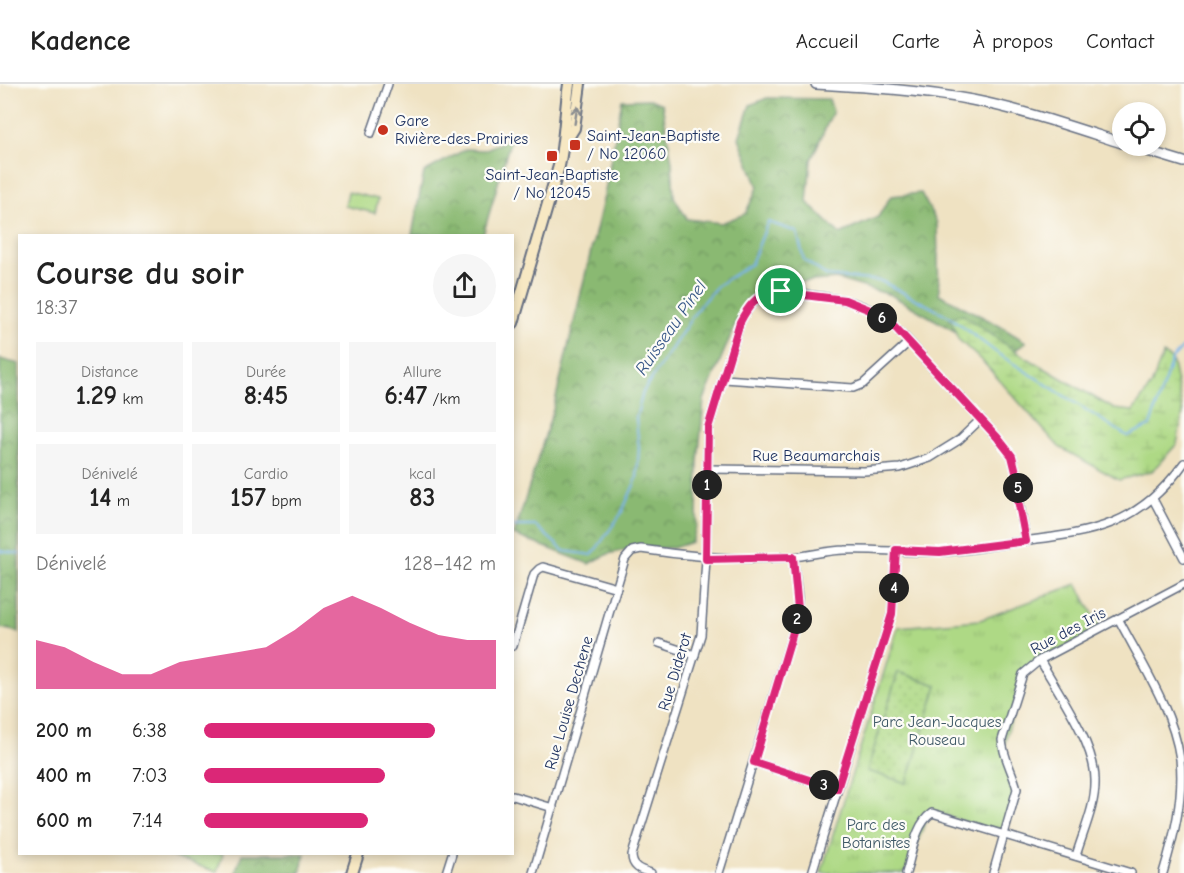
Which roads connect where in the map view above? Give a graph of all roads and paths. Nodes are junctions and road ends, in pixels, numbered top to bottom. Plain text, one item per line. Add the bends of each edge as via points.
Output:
1 (388, 84) edge
2 (569, 84) edge
3 (580, 84) edge
4 (816, 84) edge
5 (371, 133) dead end
6 (1112, 140) edge
7 (564, 144) junction
8 (1164, 156) edge
9 (1184, 162) edge
10 (514, 319) edge
11 (909, 342) junction
12 (724, 378) junction
13 (981, 419) junction
14 (1184, 463) edge
15 (707, 469) junction
16 (1153, 499) junction
17 (1026, 541) junction
18 (896, 550) junction
19 (793, 557) junction
20 (1184, 558) edge
21 (706, 559) junction
22 (1184, 584) edge
23 (617, 588) junction
24 (1119, 620) junction
25 (514, 643) edge
26 (659, 643) dead end
27 (695, 655) junction
28 (1041, 660) junction
29 (754, 762) junction
30 (837, 789) junction
31 (514, 796) edge
32 (552, 808) junction
33 (1005, 834) junction
34 (358, 855) edge
35 (452, 855) edge
36 (1076, 856) junction
37 (352, 873) edge
38 (446, 873) edge
39 (533, 873) edge
40 (651, 873) edge
41 (719, 873) edge
42 (812, 873) edge
43 (906, 873) edge
44 (993, 873) edge
45 (1131, 873) edge
46 (1163, 873) edge

1 - 5 street
2 - 7 main road
7 -> 3 main road via 574,128
4 - 6 street via 973,100
7 - 10 main road
8 - 9 street
11 - 12 street via 863,384 853,388
11 - 12 street, Rue Diderot via 870,310 845,300 781,291 763,294 749,306 740,322
11 - 13 street
12 - 15 street, Rue Diderot via 708,428
13 - 15 street, Rue Beaumarchais via 959,440 930,458 900,468
13 - 17 street via 1012,456
14 - 16 street
15 - 21 street, Rue Diderot
16 - 17 street via 1104,527 1066,537
16 - 20 street
17 - 18 street via 940,552
18 - 19 street via 843,550
18 - 30 street via 892,614
19 - 21 street
19 - 29 street via 797,619
21 - 23 street, Rue Louise Dechene via 632,551
21 - 27 street, Rue Diderot via 701,635
22 - 24 street, Rue des Iris
23 - 25 street via 539,569 534,574
23 - 32 street, Rue Louise Dechene
24 - 28 street, Rue des Iris
24 - 46 street via 1163,707 1180,760 1181,796
26 - 27 street
27 - 40 street, Rue Diderot via 632,855 637,868
28 - 33 street, Rue des Iris via 1023,674 1002,740 1017,789
28 - 36 street via 1082,733 1093,765 1094,797
29 - 30 street
29 - 41 street
30 - 42 street
31 - 32 street
32 - 39 street, Rue Louise Dechene
33 - 36 street
33 - 43 street via 932,813 923,820
33 - 44 street, Rue des Iris
34 - 37 main road
35 - 38 street
36 - 45 street

